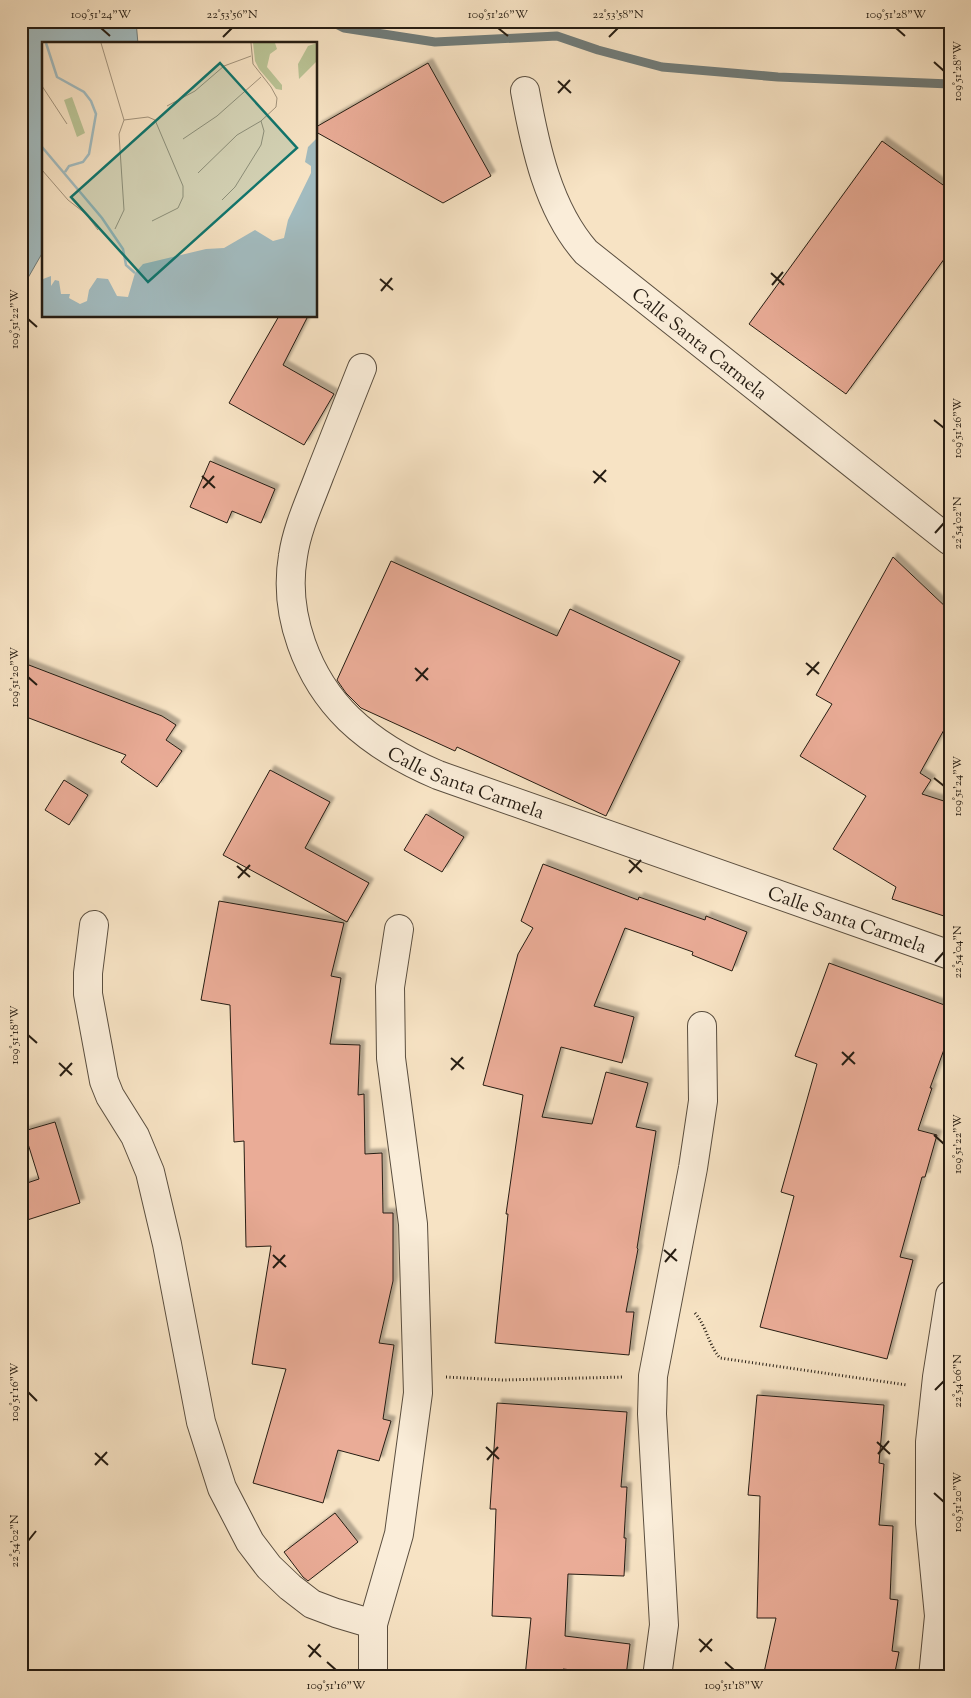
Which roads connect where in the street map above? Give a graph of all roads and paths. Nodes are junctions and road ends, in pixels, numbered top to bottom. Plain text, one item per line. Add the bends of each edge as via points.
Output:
1 (525, 91) dead end
2 (362, 368) dead end
3 (950, 541) edge
4 (94, 925) dead end
5 (399, 929) dead end
6 (950, 955) edge
7 (702, 1026) dead end
8 (670, 1292) junction
9 (950, 1295) edge
10 (416, 1375) junction
11 (652, 1376) junction
12 (935, 1388) junction
13 (373, 1624) junction
14 (373, 1677) edge
15 (657, 1677) edge
16 (932, 1677) edge

1 - 3 street, Calle Santa Carmela via 536,147 559,213 586,252
2 - 6 street, Calle Santa Carmela via 298,532 290,574 292,607 302,643 321,683 348,718 391,752 438,775
4 - 13 street via 88,994 104,1081 136,1136 150,1172 201,1422 222,1488 250,1542 290,1587 312,1604
5 - 10 street via 390,987 391,1058 413,1224
7 - 8 street via 703,1101
8 - 11 street
8 - 12 path via 703,1322 713,1350 720,1358
9 - 12 street
10 - 11 path via 502,1380
10 - 13 street via 418,1393 399,1534
11 - 15 street via 664,1625
12 - 16 street via 930,1442 930,1523 939,1616
13 - 14 street

